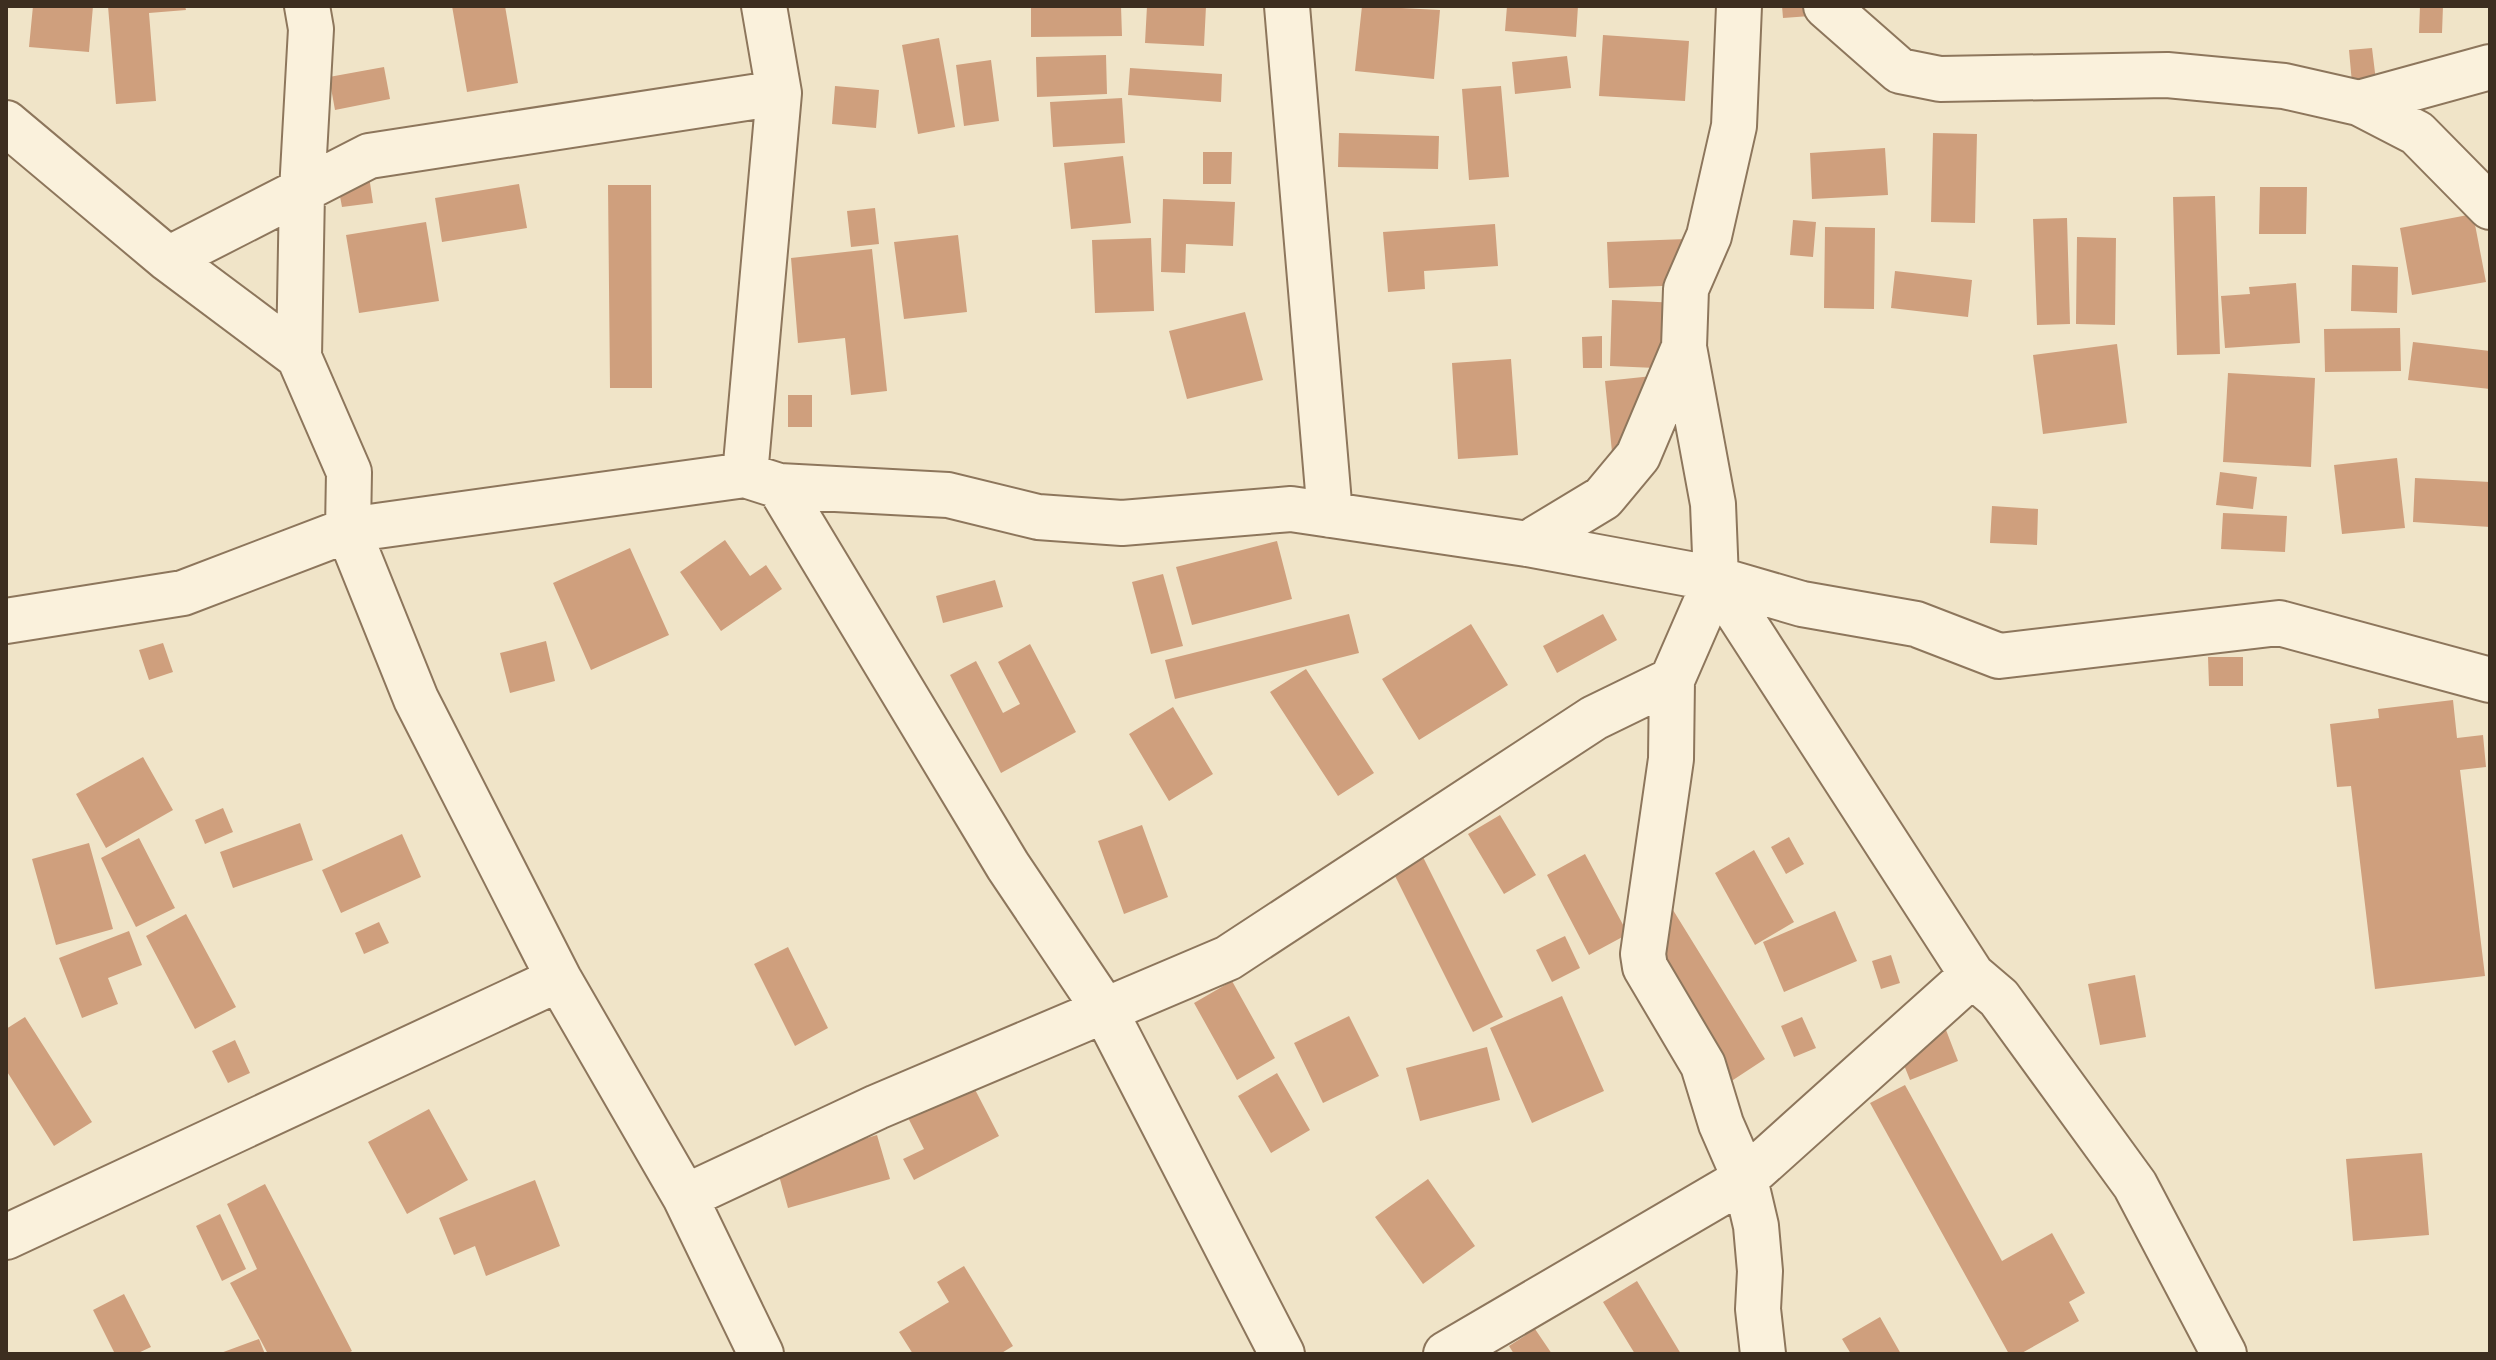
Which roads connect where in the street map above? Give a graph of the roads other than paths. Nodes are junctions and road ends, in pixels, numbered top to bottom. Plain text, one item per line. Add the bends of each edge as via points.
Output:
1 (307, 6) edge
2 (764, 6) edge
3 (1287, 6) edge
4 (1739, 6) edge
5 (1826, 6) edge
6 (2490, 67) edge
7 (779, 93) junction
8 (2359, 103) junction
9 (6, 123) edge
10 (302, 191) junction
11 (2490, 207) edge
12 (168, 259) junction
13 (1684, 347) junction
14 (299, 357) junction
15 (762, 480) junction
16 (1330, 515) junction
17 (348, 530) junction
18 (1527, 544) junction
19 (1716, 579) junction
20 (6, 621) edge
21 (1672, 680) junction
22 (2490, 680) edge
23 (1972, 975) junction
24 (559, 979) junction
25 (1104, 1009) junction
26 (1745, 1179) junction
27 (685, 1197) junction
28 (6, 1237) edge
29 (761, 1354) edge
30 (1282, 1354) edge
31 (1446, 1354) edge
32 (1763, 1354) edge
33 (2224, 1354) edge

1 - 10 street via 311,29
2 - 7 street
3 - 16 street
4 - 13 street via 1734,126 1709,236 1686,289
5 - 8 street via 1900,71 1940,79 2167,75 2284,86
6 - 8 street
7 - 10 street via 369,156
7 - 15 street
8 - 11 street via 2417,133
9 - 12 street
10 - 12 street
10 - 14 street
12 - 14 street
13 - 18 street via 1638,456 1603,498
13 - 19 street via 1713,504
14 - 17 street via 349,472
15 - 16 street via 948,495 1038,517 1122,523 1291,509
15 - 17 street
15 - 25 street
16 - 18 street
17 - 20 street via 183,593
17 - 24 street via 416,699
18 - 19 street
19 - 21 street
19 - 22 street via 1802,604 1916,624 1999,656 2279,623
19 - 23 street
21 - 25 street via 1594,718 1228,958
21 - 26 street via 1671,759 1643,954 1645,967 1703,1065
23 - 26 street
23 - 33 street via 1999,998 2135,1185
24 - 27 street
24 - 28 street
25 - 27 street
25 - 30 street
26 - 31 street
26 - 32 street via 1756,1226
27 - 29 street

